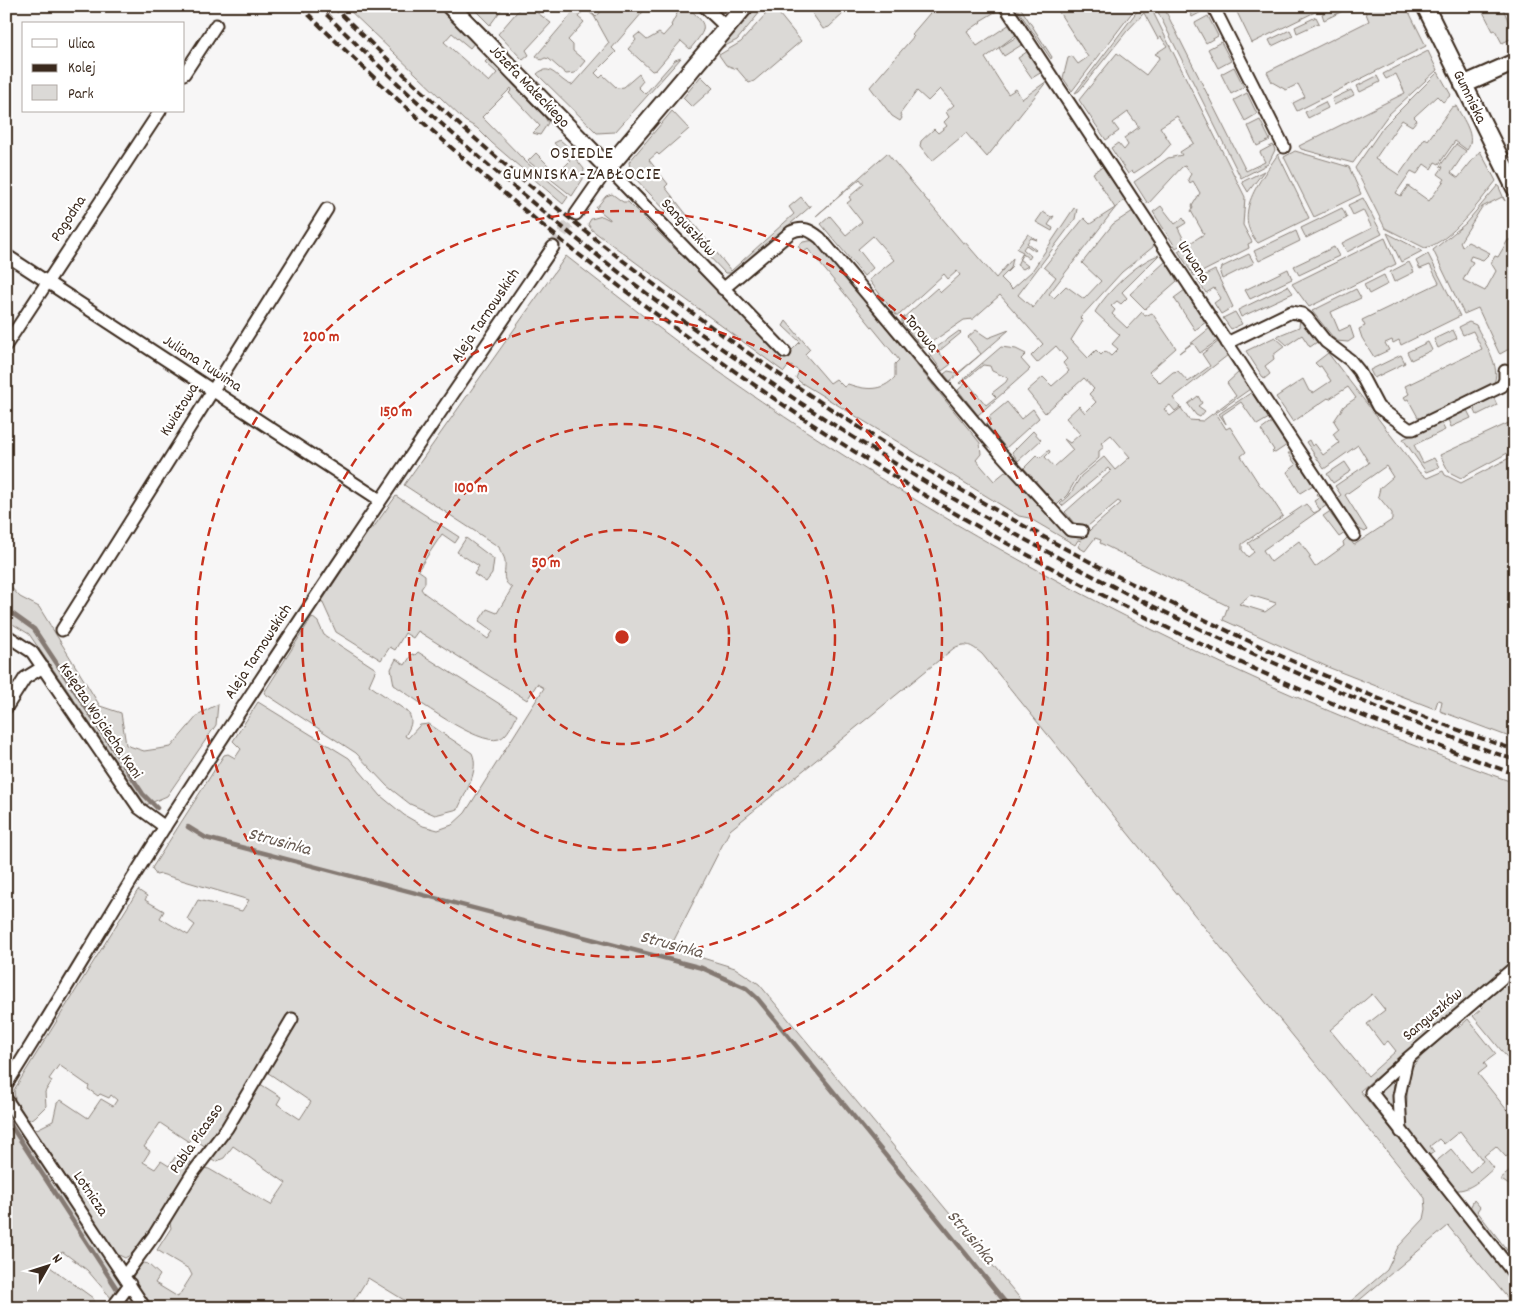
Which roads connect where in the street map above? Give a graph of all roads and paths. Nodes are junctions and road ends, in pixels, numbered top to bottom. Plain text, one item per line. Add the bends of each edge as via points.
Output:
1 (450, 6) edge
2 (704, 6) edge
3 (745, 6) edge
4 (1005, 6) edge
5 (1212, 6) edge
6 (1424, 6) edge
7 (216, 25) dead end
8 (726, 27) junction
9 (1515, 62) edge
10 (185, 72) edge
11 (1464, 85) junction
12 (159, 112) edge
13 (1284, 147) dead end
14 (608, 168) junction
15 (1515, 188) edge
16 (326, 209) dead end
17 (576, 214) tunnel mouth
18 (553, 247) tunnel mouth
19 (6, 255) edge
20 (48, 282) junction
21 (723, 289) junction
22 (1227, 343) junction
23 (6, 344) edge
24 (785, 352) dead end
25 (1505, 371) dead end
26 (211, 390) junction
27 (380, 500) junction
28 (1082, 531) dead end
29 (1354, 535) dead end
30 (62, 630) dead end
31 (6, 635) edge
32 (43, 667) junction
33 (6, 708) edge
34 (165, 827) junction
35 (1515, 967) edge
36 (292, 1019) dead end
37 (1407, 1059) junction
38 (6, 1085) edge
39 (6, 1099) edge
40 (1401, 1133) junction
41 (1515, 1275) edge
42 (127, 1280) junction
43 (112, 1308) edge
44 (146, 1308) edge

1 - 14 street, Józefa Małeckiego
2 - 8 street
3 - 8 street
4 - 22 street, Urwana
5 - 13 street
6 - 11 street, Gumniska
7 - 10 street
8 - 14 street
9 - 11 street
11 - 15 street, Gumniska
12 - 20 street, Pogodna
14 - 17 street
14 - 21 street, Sanguszków
16 - 26 street, Kwiatowa
18 - 27 street, Aleja Tarnowskich
19 - 20 street, Juliana Tuwima
20 - 23 street, Pogodna
20 - 26 street, Juliana Tuwima
21 - 24 street, Sanguszków
21 - 28 street, Torowa via 791,232 799,228 810,230 1002,455 1070,530
22 - 25 street via 1291,312 1302,314 1326,342 1355,366 1378,407 1409,429 1502,386
22 - 29 street, Urwana
26 - 27 street, Juliana Tuwima
26 - 30 street, Kwiatowa
27 - 34 street, Aleja Tarnowskich
31 - 32 street, Księdza Wojciecha Kani via 32,652
32 - 33 street via 25,678
32 - 34 street, Księdza Wojciecha Kani via 140,808
34 - 38 street, Aleja Tarnowskich
35 - 37 street, Sanguszków
36 - 42 street, Pabla Picasso via 227,1128 192,1174
37 - 40 street, Sanguszków via 1399,1096
37 - 40 street via 1371,1092
39 - 42 street, Lotnicza
40 - 41 street
42 - 43 street, Pabla Picasso
42 - 44 street, Lotnicza

